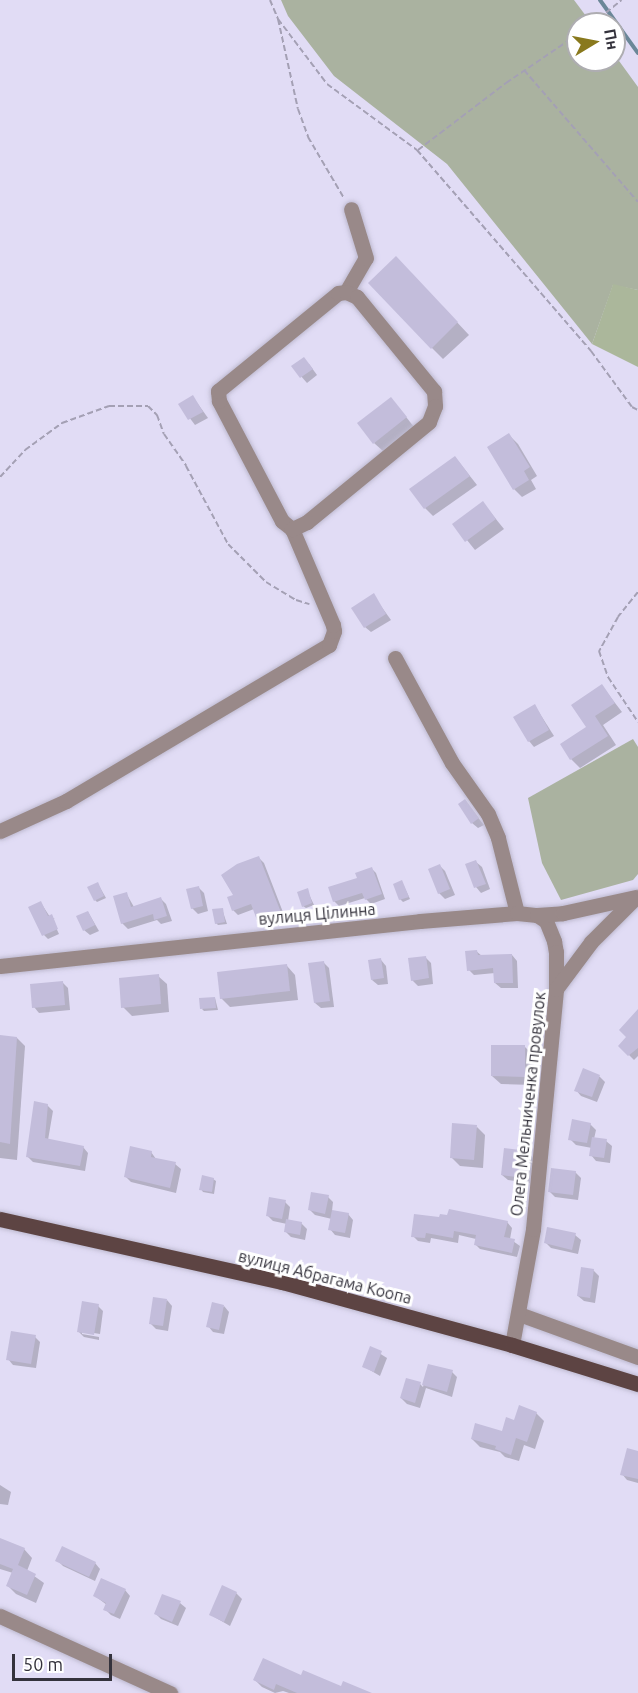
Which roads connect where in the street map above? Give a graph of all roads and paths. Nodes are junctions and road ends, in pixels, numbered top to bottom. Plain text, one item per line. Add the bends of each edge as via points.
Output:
1 (270, 0) edge
2 (622, 0) edge
3 (607, 12) edge
4 (278, 19) junction
5 (566, 42) edge
6 (524, 70) junction
7 (417, 150) junction
8 (638, 202) edge
9 (351, 209) joint
10 (346, 292) junction
11 (638, 410) edge
12 (0, 477) edge
13 (292, 529) junction
14 (638, 591) edge
15 (324, 608) junction
16 (395, 658) dead end
17 (638, 722) edge
18 (0, 831) edge
19 (637, 896) edge
20 (517, 913) junction
21 (537, 915) junction
22 (0, 966) edge
23 (556, 989) junction
24 (0, 1219) edge
25 (519, 1314) junction
26 (513, 1345) junction
27 (638, 1357) edge
28 (638, 1384) edge
29 (0, 1616) edge
30 (170, 1693) edge

1 - 4 path
2 - 3 path
4 - 7 path via 327,84
4 - 9 path via 308,137
5 - 6 path
6 - 7 path
6 - 8 path
7 - 11 path
9 - 10 street via 366,258
10 - 13 street via 338,293 218,391 219,401 282,521
10 - 13 street via 357,297 434,391 435,406 429,422 307,522
12 - 15 path via 25,450 62,423 109,406 148,406 157,415 164,434 228,544 266,582 296,600
13 - 15 street
14 - 17 path via 599,651 608,677
15 - 18 street via 334,632 323,651 66,801
16 - 20 street via 452,763 488,814
19 - 21 street, вулиця Цілинна
19 - 23 street, Олега Мельниченка провулок via 591,942
20 - 21 street, вулиця Цілинна
20 - 22 street, вулиця Цілинна
21 - 23 street via 546,921 554,941
23 - 25 street, Олега Мельниченка провулок via 533,1229
24 - 26 main road, вулиця Абрагама Коопа via 282,1282
25 - 26 street, Олега Мельниченка провулок
25 - 27 street
26 - 28 main road, вулиця Абрагама Коопа
29 - 30 street

